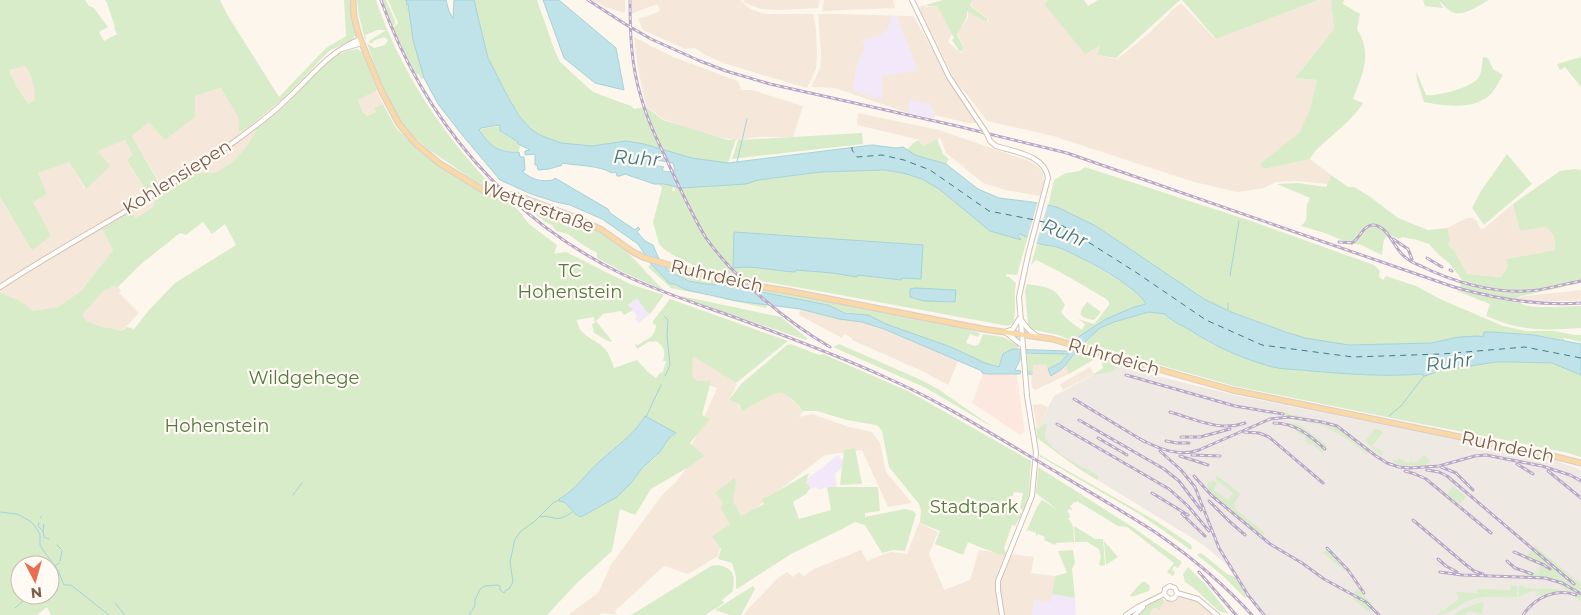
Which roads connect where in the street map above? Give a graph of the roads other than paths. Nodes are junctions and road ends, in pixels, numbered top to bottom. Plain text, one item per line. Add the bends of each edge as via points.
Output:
1 (353, 0) edge
2 (912, 0) edge
3 (361, 41) junction
4 (646, 258) joint
5 (0, 287) edge
6 (1020, 318) junction
7 (1005, 332) junction
8 (1022, 335) junction
9 (1038, 337) junction
10 (1023, 347) junction
11 (1581, 463) edge
12 (1177, 593) junction
13 (1164, 594) junction
14 (1149, 602) junction
15 (1002, 615) edge
16 (1127, 615) edge
17 (1135, 615) edge
18 (1217, 615) edge

1 - 3 main road, Wetterstraße
2 - 6 main road, bridge via 949,77 989,138 996,146 1042,163 1046,170 1048,178 1020,290
3 - 4 main road, Wetterstraße via 399,124 416,144 440,163 484,190 516,195 589,223
3 - 5 main road, Kohlensiepen via 327,58 284,103 237,139
4 - 7 main road, Ruhrdeich via 725,281
6 - 7 main road via 1015,327
6 - 8 main road
6 - 9 main road
7 - 8 main road, Ruhrdeich
7 - 10 main road
8 - 9 main road, Ruhrdeich
8 - 10 main road
9 - 11 main road, Ruhrdeich via 1232,390
10 - 15 main road via 1030,424 1036,452 1032,499 998,582
12 - 13 main road via 1172,599
12 - 13 main road via 1170,586
12 - 18 main road via 1198,600
13 - 14 main road
14 - 16 main road
14 - 17 main road

